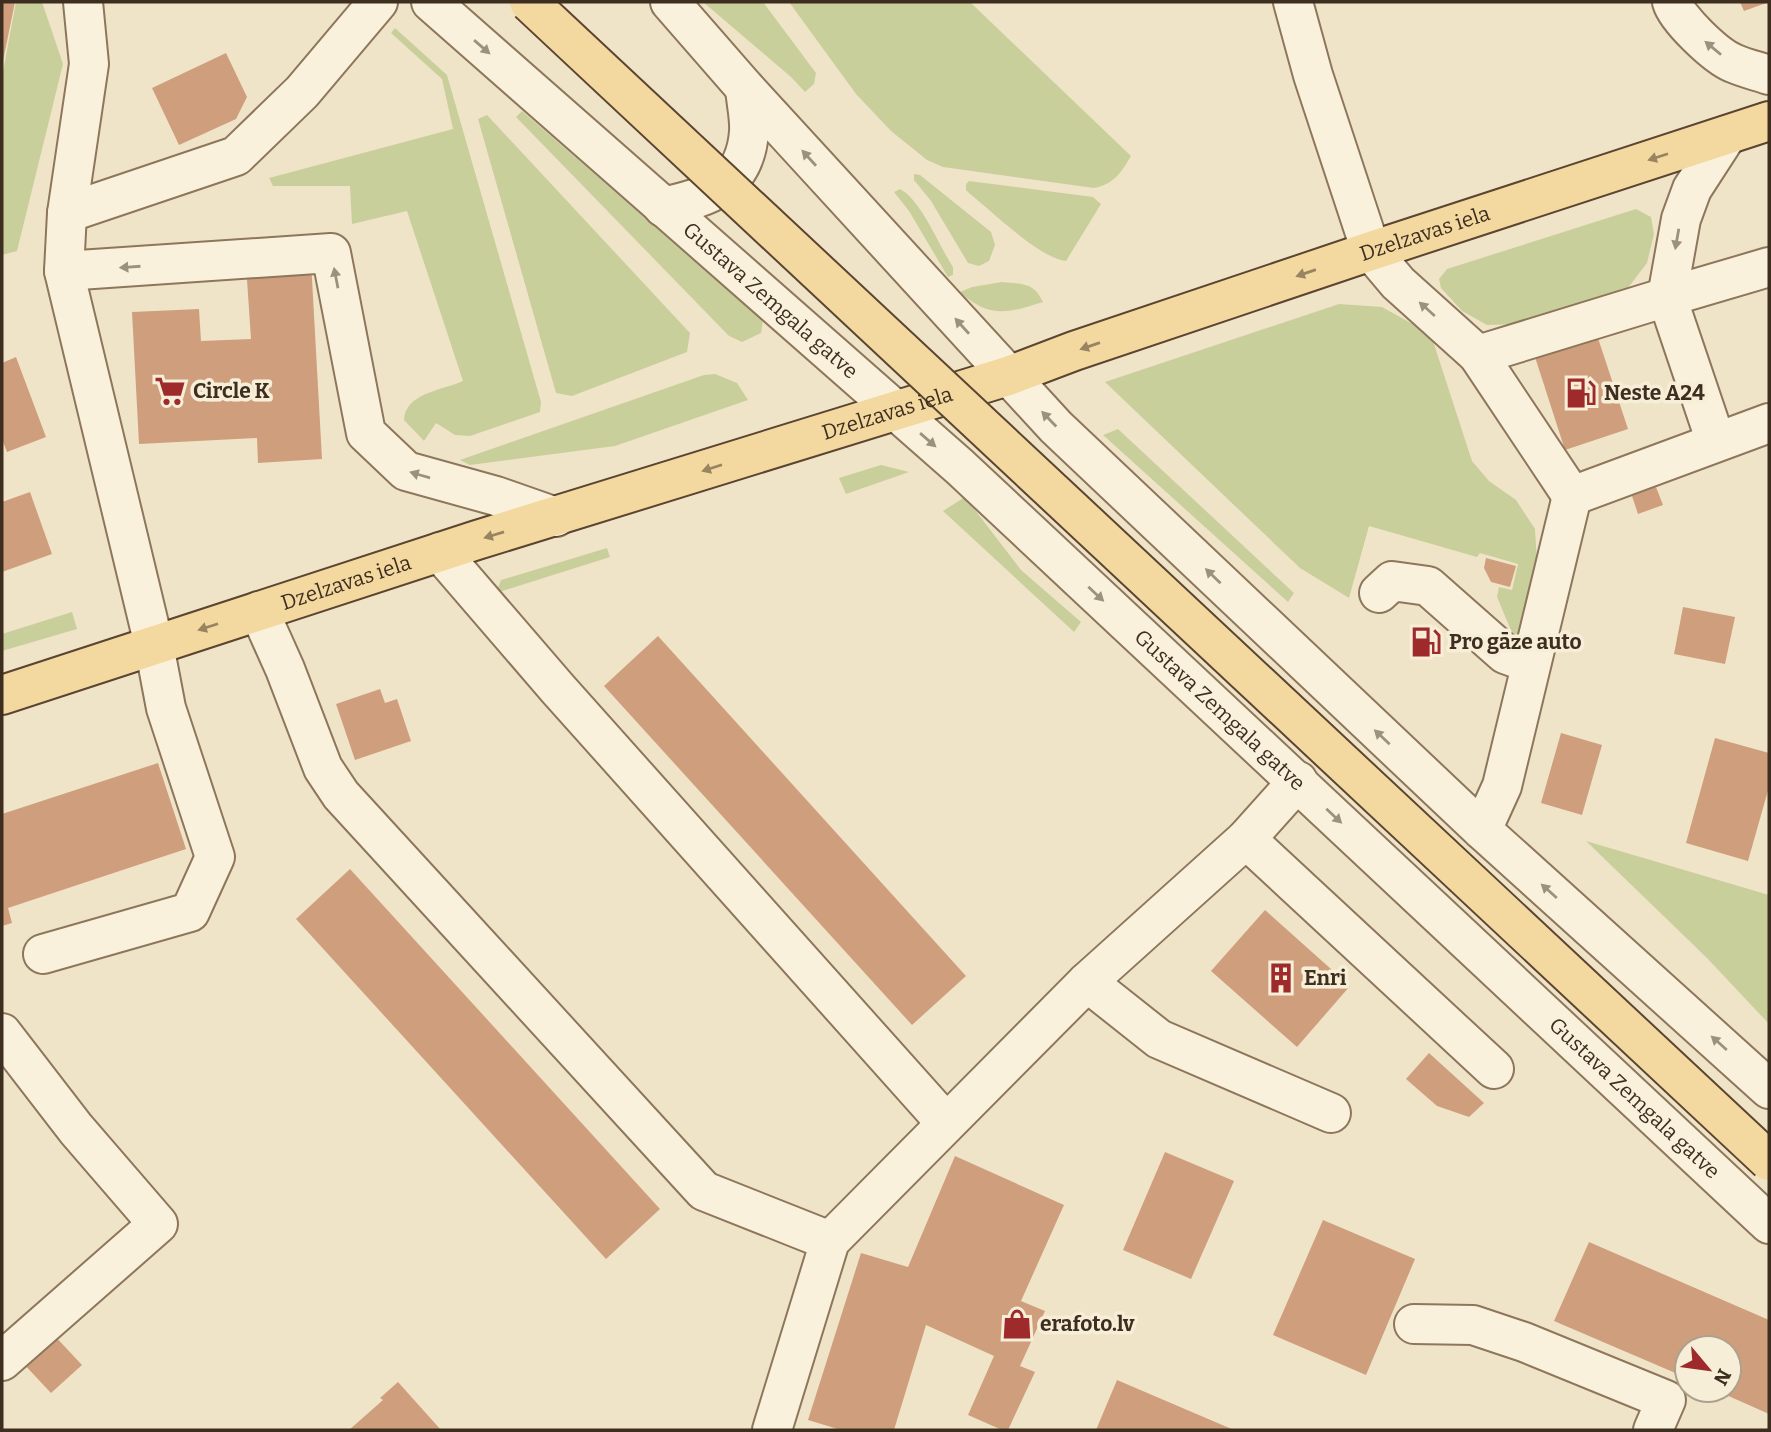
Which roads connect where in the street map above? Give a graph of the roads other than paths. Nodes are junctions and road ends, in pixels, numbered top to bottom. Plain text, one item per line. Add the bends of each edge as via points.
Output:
1 (83, 2) edge
2 (378, 2) edge
3 (431, 2) edge
4 (529, 2) edge
5 (670, 2) edge
6 (1293, 2) edge
7 (1672, 2) edge
8 (1769, 75) edge
9 (745, 88) junction
10 (1769, 121) edge
11 (1727, 135) junction
12 (663, 207) junction
13 (67, 213) junction
14 (1371, 251) junction
15 (1769, 267) edge
16 (64, 271) junction
17 (1667, 297) junction
18 (1478, 355) junction
19 (1008, 376) junction
20 (895, 411) junction
21 (1769, 423) edge
22 (1716, 442) junction
23 (1572, 496) junction
24 (556, 517) junction
25 (440, 552) junction
26 (1379, 593) dead end
27 (259, 611) junction
28 (154, 645) junction
29 (1530, 663) junction
30 (2, 695) edge
31 (1298, 782) junction
32 (1482, 830) junction
33 (1246, 839) junction
34 (43, 954) dead end
35 (1087, 982) junction
36 (2, 1033) edge
37 (1494, 1069) dead end
38 (1769, 1089) edge
39 (1331, 1113) dead end
40 (946, 1123) junction
41 (1769, 1161) edge
42 (1769, 1224) edge
43 (830, 1241) junction
44 (1414, 1324) dead end
45 (2, 1361) edge
46 (772, 1430) edge
47 (1653, 1430) edge

1 - 13 street via 89,65
2 - 13 street via 302,92 236,156
3 -> 12 street, Gustava Zemgala gatve
4 - 41 main road, bridge
5 - 9 street
6 - 14 street
8 -> 7 street via 1730,62 1686,25
9 - 12 street, Gustava Zemgala gatve via 750,130 739,169 716,191
19 -> 9 street
10 - 11 main road, Dzelzavas iela
11 -> 14 main road, Dzelzavas iela
11 -> 17 street via 1692,189 1681,219
12 - 20 street, Gustava Zemgala gatve
13 - 16 street
18 -> 14 street via 1398,283
14 -> 19 main road, Dzelzavas iela
15 - 17 street
24 -> 16 street via 406,471 366,433 331,253
16 - 28 street
17 - 18 street
17 - 22 street
18 - 23 street
19 - 20 main road, Dzelzavas iela
32 -> 19 street via 1064,435
20 -> 24 main road, Dzelzavas iela
20 -> 31 street, Gustava Zemgala gatve
21 - 22 street
22 - 23 street
23 - 29 street
24 -> 25 main road, Dzelzavas iela
25 - 27 main road, Dzelzavas iela
25 - 40 street
26 - 29 street via 1391,581 1428,586 1504,654
27 -> 28 main road, Dzelzavas iela
27 - 43 street via 323,768 341,795 704,1191
28 - 30 main road, Dzelzavas iela
28 - 34 street via 166,708 215,857 190,912
29 - 32 street via 1502,786
31 - 33 street
31 -> 42 street, Gustava Zemgala gatve
38 -> 32 street
33 - 35 street
33 - 37 street
35 - 39 street via 1159,1039
35 - 40 street
36 - 45 street via 158,1224
40 - 43 street
43 - 46 street
44 - 47 street via 1473,1325 1666,1400

